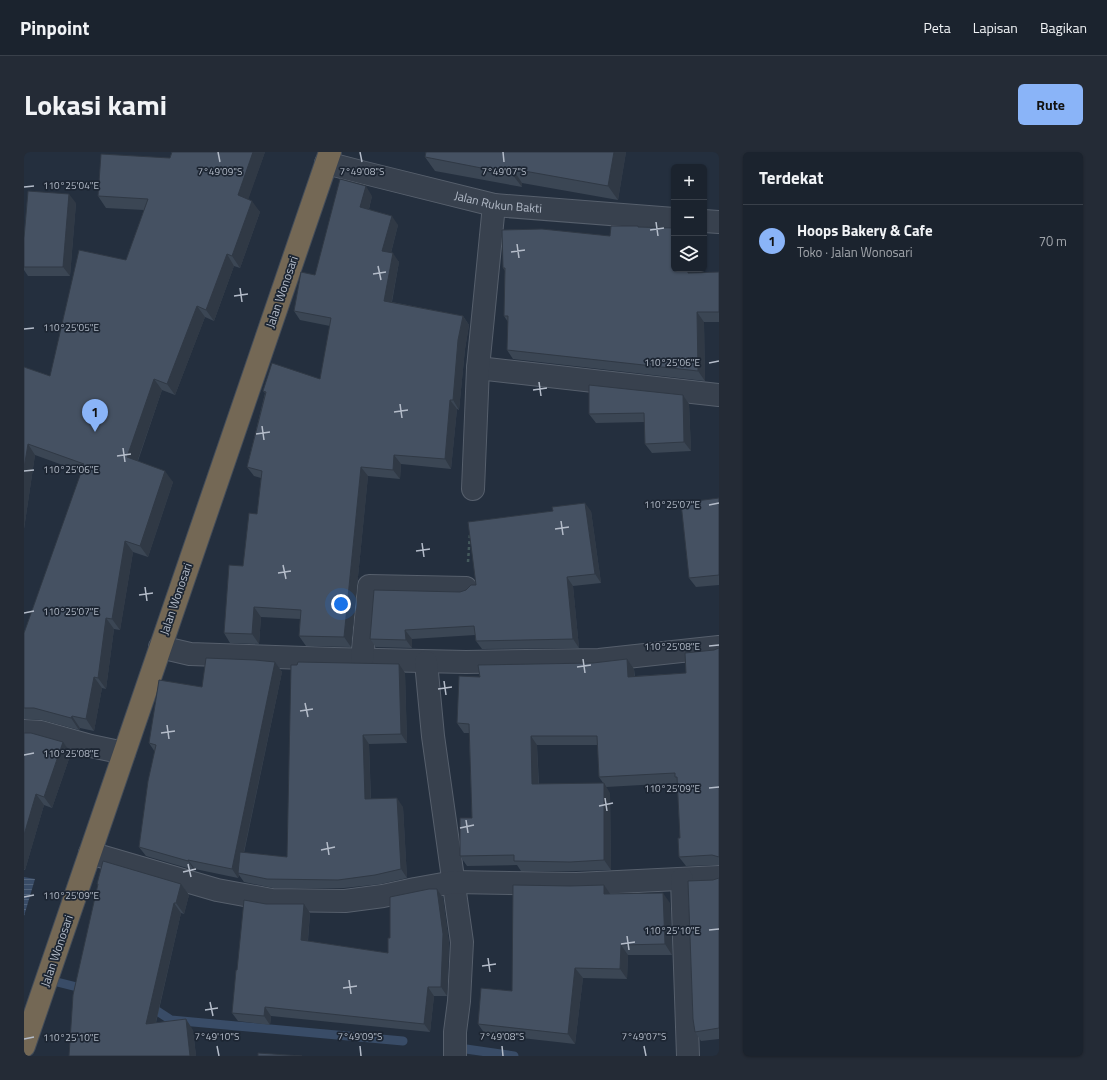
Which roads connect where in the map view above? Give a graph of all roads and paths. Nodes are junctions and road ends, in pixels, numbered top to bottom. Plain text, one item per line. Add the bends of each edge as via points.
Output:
1 (328, 157) edge
2 (494, 205) junction
3 (671, 219) edge
4 (707, 221) edge
5 (719, 222) edge
6 (478, 368) junction
7 (719, 395) edge
8 (473, 489) joint
9 (466, 588) joint
10 (160, 647) junction
11 (719, 647) edge
12 (362, 660) junction
13 (426, 662) junction
14 (24, 731) edge
15 (124, 753) junction
16 (90, 853) junction
17 (719, 877) edge
18 (682, 879) junction
19 (454, 882) junction
20 (29, 1014) edge
21 (24, 1046) edge
22 (454, 1056) edge
23 (688, 1056) edge

1 - 2 street, Jalan Rukun Bakti via 373,175
1 - 10 highway, Jalan Wonosari
2 - 3 street, Jalan Rukun Bakti
2 - 6 street
4 - 5 street
6 - 7 street
6 - 8 street
8 - 9 path
9 - 12 street via 369,586
10 - 12 street via 190,654
10 - 15 highway, Jalan Wonosari
11 - 13 street via 599,660
12 - 13 street
13 - 19 street via 433,736
14 - 15 street via 41,732
15 - 16 highway, Jalan Wonosari
16 - 19 street via 216,890 272,900 345,901
16 - 20 highway, Jalan Wonosari via 52,964
17 - 18 street
18 - 19 street via 577,884
18 - 23 street
19 - 22 street via 462,942
20 - 21 highway, Jalan Wonosari

